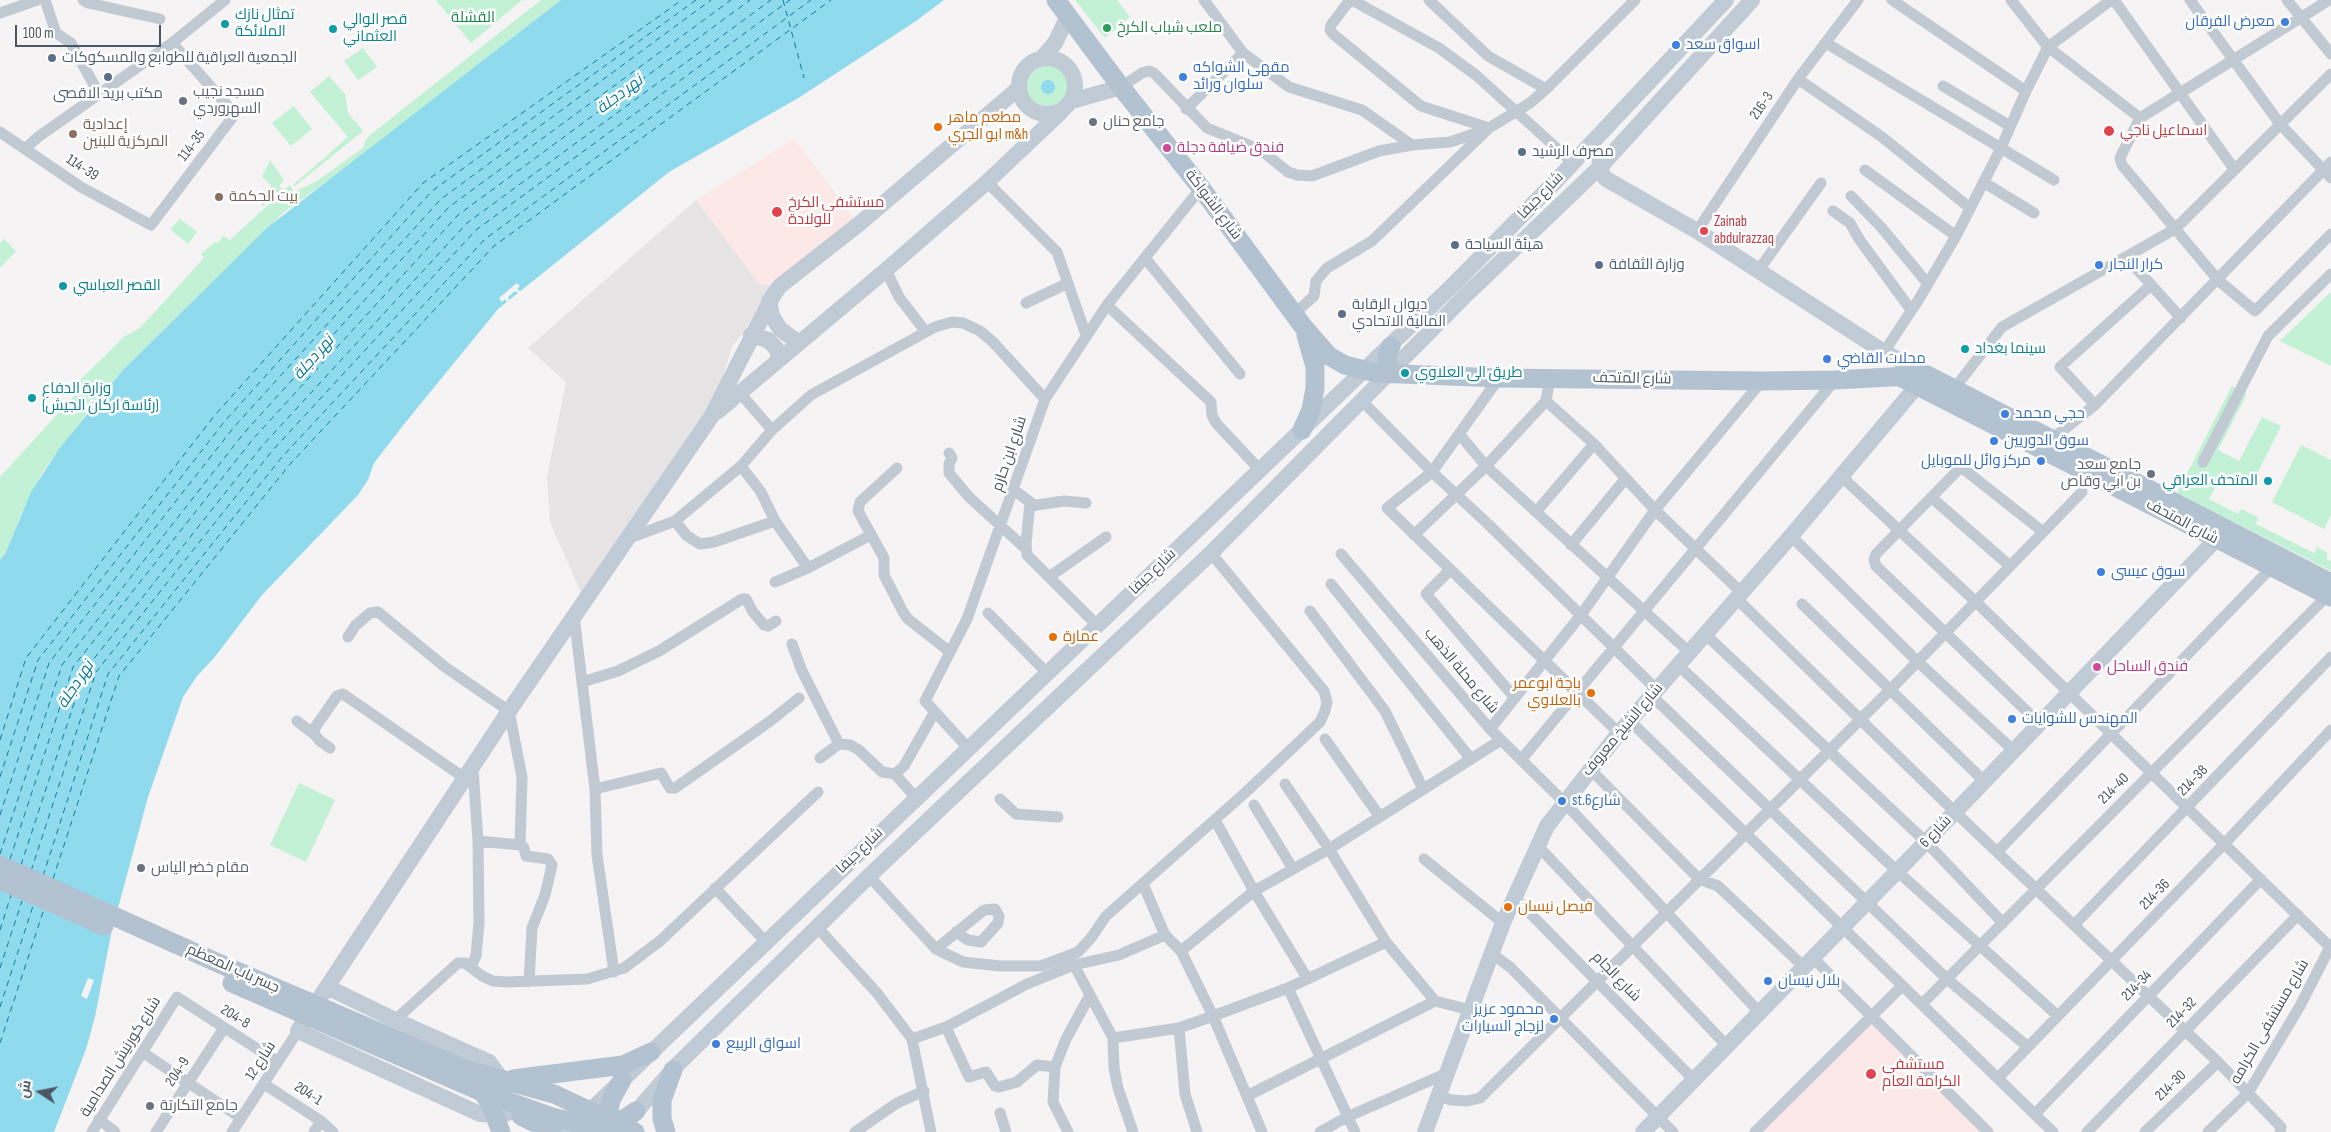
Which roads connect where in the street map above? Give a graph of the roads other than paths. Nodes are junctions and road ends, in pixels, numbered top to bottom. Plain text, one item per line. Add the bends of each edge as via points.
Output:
1 (37, 0) edge
2 (45, 0) edge
3 (83, 0) edge
4 (225, 0) edge
5 (1056, 0) edge
6 (1204, 0) edge
7 (1351, 0) edge
8 (1429, 0) edge
9 (1636, 0) edge
10 (1726, 0) edge
11 (1752, 0) edge
12 (1858, 0) edge
13 (1892, 0) edge
14 (2011, 0) edge
15 (2113, 0) edge
16 (2190, 0) edge
17 (2287, 0) edge
18 (2328, 0) edge
19 (0, 13) edge
20 (1068, 16) junction
21 (2301, 17) junction
22 (160, 19) dead end
23 (172, 43) junction
24 (1826, 43) junction
25 (2048, 47) junction
26 (1243, 53) junction
27 (2331, 54) edge
28 (1042, 58) junction
29 (2232, 61) junction
30 (2331, 74) edge
31 (1798, 79) junction
32 (1943, 86) dead end
33 (1121, 87) junction
34 (1019, 88) junction
35 (1546, 89) junction
36 (2026, 91) junction
37 (2180, 93) junction
38 (99, 94) junction
39 (1066, 106) junction
40 (1186, 109) junction
41 (1516, 112) junction
42 (2140, 118) junction
43 (2280, 124) junction
44 (1609, 125) junction
45 (2010, 126) junction
46 (1489, 128) junction
47 (0, 132) edge
48 (1412, 145) junction
49 (26, 148) junction
50 (2000, 150) junction
51 (2331, 162) edge
52 (1572, 164) junction
53 (1600, 167) junction
54 (2234, 169) junction
55 (1865, 170) dead end
56 (2322, 170) junction
57 (2331, 178) edge
58 (2054, 180) dead end
59 (987, 182) junction
60 (1556, 182) junction
61 (1983, 182) junction
62 (1821, 183) dead end
63 (1582, 184) junction
64 (1201, 188) junction
65 (1628, 193) junction
66 (1851, 196) dead end
67 (1970, 208) junction
68 (1832, 211) dead end
69 (2034, 213) dead end
70 (151, 224) joint
71 (2175, 229) junction
72 (1696, 231) junction
73 (2331, 234) edge
74 (1956, 236) junction
75 (2126, 257) junction
76 (1144, 258) junction
77 (886, 270) junction
78 (1758, 271) junction
79 (2331, 274) edge
80 (2218, 280) junction
81 (1068, 283) junction
82 (1928, 284) junction
83 (2151, 284) junction
84 (769, 301) junction
85 (1026, 303) dead end
86 (1107, 305) junction
87 (1911, 310) junction
88 (2181, 318) junction
89 (1298, 320) junction
90 (925, 331) junction
91 (752, 335) junction
92 (1086, 335) junction
93 (799, 343) junction
94 (1391, 346) junction
95 (1886, 353) junction
96 (780, 359) junction
97 (1240, 374) dead end
98 (1360, 374) junction
99 (1388, 374) junction
100 (1499, 378) junction
101 (1550, 378) junction
102 (1900, 378) junction
103 (1835, 380) junction
104 (1762, 381) junction
105 (1922, 381) junction
106 (1954, 389) junction
107 (740, 393) junction
108 (1367, 396) junction
109 (1045, 399) junction
110 (1546, 401) junction
111 (2095, 405) junction
112 (711, 417) junction
113 (772, 430) junction
114 (1302, 430) junction
115 (1460, 435) junction
116 (2052, 439) junction
117 (1594, 444) junction
118 (949, 453) dead end
119 (2203, 462) dead end
120 (741, 466) junction
121 (1486, 466) junction
122 (896, 468) dead end
123 (1260, 470) junction
124 (1432, 472) junction
125 (1841, 476) junction
126 (1626, 478) junction
127 (1014, 490) junction
128 (2082, 492) dead end
129 (1455, 493) junction
130 (1932, 498) junction
131 (1086, 502) dead end
132 (1030, 506) junction
133 (1655, 510) junction
134 (1536, 512) junction
135 (775, 520) junction
136 (675, 521) junction
137 (1002, 526) junction
138 (1900, 530) junction
139 (2042, 531) junction
140 (1414, 534) junction
141 (2221, 534) junction
142 (871, 535) junction
143 (1791, 536) junction
144 (1106, 537) dead end
145 (626, 539) junction
146 (1571, 545) junction
147 (1696, 548) junction
148 (1026, 549) junction
149 (1211, 553) junction
150 (1341, 554) dead end
151 (2010, 566) junction
152 (808, 568) junction
153 (2271, 568) junction
154 (1450, 570) junction
155 (1049, 577) junction
156 (1606, 577) junction
157 (775, 582) dead end
158 (1331, 584) dead end
159 (2330, 592) edge
160 (1738, 595) junction
161 (1975, 602) junction
162 (1802, 604) dead end
163 (1310, 611) dead end
164 (1644, 611) junction
165 (988, 614) dead end
166 (1581, 615) junction
167 (574, 616) junction
168 (776, 621) dead end
169 (1097, 625) junction
170 (1946, 631) junction
171 (1704, 634) junction
172 (348, 638) dead end
173 (792, 644) dead end
174 (1614, 648) junction
175 (950, 652) junction
176 (1689, 652) junction
177 (2331, 657) edge
178 (1917, 661) junction
179 (1543, 662) junction
180 (1678, 665) junction
181 (1047, 673) junction
182 (582, 682) junction
183 (1890, 689) junction
184 (1576, 693) junction
185 (1655, 693) junction
186 (2070, 693) junction
187 (799, 698) dead end
188 (1515, 698) junction
189 (509, 711) junction
190 (934, 713) junction
191 (1860, 719) junction
192 (297, 721) dead end
193 (1630, 721) junction
194 (2039, 723) junction
195 (1490, 729) junction
196 (2331, 730) edge
197 (1619, 733) junction
198 (2111, 734) junction
199 (315, 735) junction
200 (1325, 739) dead end
201 (1501, 740) junction
202 (839, 744) junction
203 (330, 748) dead end
204 (968, 748) junction
205 (2013, 750) junction
206 (1828, 751) junction
207 (820, 758) dead end
208 (1471, 759) junction
209 (1521, 760) junction
210 (1590, 769) junction
211 (469, 774) junction
212 (895, 774) junction
213 (2151, 774) junction
214 (1800, 778) junction
215 (1984, 780) junction
216 (1285, 784) dead end
217 (1423, 788) junction
218 (595, 790) junction
219 (818, 792) dead end
220 (916, 798) junction
221 (1000, 799) dead end
222 (1564, 802) junction
223 (1254, 805) dead end
224 (1770, 807) junction
225 (2188, 808) junction
226 (1955, 812) junction
227 (1058, 817) dead end
228 (1380, 817) junction
229 (1215, 820) junction
230 (1744, 833) junction
231 (478, 841) junction
232 (1926, 842) junction
233 (2225, 843) junction
234 (520, 845) junction
235 (1538, 846) junction
236 (1329, 849) junction
237 (1997, 852) junction
238 (1424, 859) dead end
239 (0, 865) edge
240 (1293, 869) junction
241 (1897, 871) junction
242 (869, 876) junction
243 (1699, 879) junction
244 (2261, 879) junction
245 (0, 880) edge
246 (1143, 884) junction
247 (715, 888) junction
248 (2036, 890) junction
249 (1254, 891) junction
250 (1514, 898) junction
251 (1868, 902) junction
252 (1667, 912) junction
253 (2298, 915) junction
254 (1504, 923) junction
255 (2003, 923) junction
256 (2074, 925) junction
257 (817, 927) junction
258 (1841, 928) junction
259 (956, 932) dead end
260 (1165, 935) junction
261 (766, 942) junction
262 (1386, 942) junction
263 (1633, 946) junction
264 (1979, 947) junction
265 (2331, 947) edge
266 (936, 949) junction
267 (1181, 951) junction
268 (1492, 954) junction
269 (2113, 960) junction
270 (1807, 961) junction
271 (1074, 965) junction
272 (471, 966) junction
273 (614, 972) junction
274 (1308, 978) junction
275 (1948, 979) junction
276 (1598, 981) junction
277 (529, 982) junction
278 (1902, 986) junction
279 (327, 987) junction
280 (1288, 988) junction
281 (1090, 995) junction
282 (2149, 996) junction
283 (177, 997) joint
284 (1435, 1001) junction
285 (1922, 1004) junction
286 (1470, 1010) junction
287 (1759, 1012) junction
288 (1871, 1014) junction
289 (1213, 1016) junction
290 (2058, 1016) junction
291 (1561, 1018) junction
292 (395, 1020) junction
293 (946, 1027) junction
294 (224, 1028) junction
295 (1179, 1028) junction
296 (298, 1031) junction
297 (2186, 1031) junction
298 (1113, 1038) junction
299 (912, 1039) junction
300 (1727, 1046) junction
301 (2028, 1047) junction
302 (142, 1052) junction
303 (651, 1052) junction
304 (1319, 1058) junction
305 (278, 1062) junction
306 (2218, 1062) junction
307 (1055, 1067) junction
308 (673, 1070) junction
309 (1445, 1074) junction
310 (465, 1076) junction
311 (1998, 1078) junction
312 (622, 1080) joint
313 (1694, 1080) junction
314 (503, 1081) junction
315 (188, 1083) junction
316 (264, 1084) junction
317 (924, 1090) junction
318 (482, 1092) junction
319 (2248, 1093) junction
320 (1438, 1095) junction
321 (1247, 1096) junction
322 (519, 1110) junction
323 (636, 1111) joint
324 (1000, 1112) dead end
325 (2035, 1114) junction
326 (1347, 1117) junction
327 (1658, 1117) junction
328 (241, 1118) junction
329 (99, 1119) junction
330 (321, 1120) junction
331 (597, 1123) edge
332 (499, 1124) edge
333 (92, 1132) edge
334 (115, 1132) edge
335 (156, 1132) edge
336 (232, 1132) edge
337 (314, 1132) edge
338 (333, 1132) edge
339 (553, 1132) edge
340 (666, 1132) edge
341 (855, 1132) edge
342 (931, 1132) edge
343 (1006, 1132) edge
344 (1068, 1132) edge
345 (1132, 1132) edge
346 (1197, 1132) edge
347 (1262, 1132) edge
348 (1320, 1132) edge
349 (1355, 1132) edge
350 (1425, 1132) edge
351 (1643, 1132) edge
352 (1673, 1132) edge
353 (1755, 1132) edge
354 (1988, 1132) edge
355 (2053, 1132) edge
356 (2087, 1132) edge
357 (2145, 1132) edge
358 (2208, 1132) edge
359 (2280, 1132) edge

1 - 19 street
2 - 38 street via 56,33 71,43
3 - 22 street
4 - 23 street
5 - 20 main road, شارع الشواكة
6 - 26 street
7 - 41 street via 1439,48 1477,76
7 - 46 street via 1331,25 1333,34 1421,106
8 - 35 street via 1488,56
9 - 35 street
10 - 44 street, شارع حيفا
11 - 53 street, شارع حيفا
12 - 24 street, 216-3
13 - 36 street
14 - 25 street
15 - 25 street
15 - 37 street
16 - 29 street
17 - 21 street
18 - 21 street
20 - 28 street via 1055,43
20 - 33 main road, شارع الشواكة
21 - 27 street
21 - 29 street
23 - 38 street
23 - 70 street, 114-35 via 236,114
24 - 31 street, 216-3
24 - 50 street
25 - 36 street
25 - 42 street
26 - 40 street
26 - 48 street via 1289,86 1362,110
28 - 34 street via 1025,69
28 - 39 street via 1063,62 1071,70 1075,85
29 - 37 street
29 - 43 street
30 - 43 street
31 - 67 street via 1882,136
31 - 72 street, 216-3
32 - 45 street
33 - 39 street
33 - 40 street via 1148,71 1159,78
33 - 64 main road, شارع الشواكة
34 - 39 street via 1026,105 1033,111 1052,115
34 - 84 street via 780,286
35 - 41 street
36 - 45 street
37 - 42 street
37 - 54 street
38 - 49 street via 38,136
39 - 59 street
40 - 48 street via 1207,128 1262,150 1288,172 1297,175 1312,176 1379,151
41 - 46 street
41 - 52 street
42 - 71 street via 2120,158 2122,165
43 - 54 street
43 - 56 street
44 - 52 street, شارع حيفا
44 - 53 street via 1599,151
45 - 50 street
46 - 48 street via 1450,142
46 - 89 street via 1372,241 1320,275 1314,296
47 - 49 street, 114-39
49 - 70 street, 114-39 via 80,186
50 - 58 street
50 - 61 street
51 - 56 street
52 - 60 street, شارع حيفا
53 - 63 street, شارع حيفا
53 - 65 street, شارع المتحف via 1606,179
54 - 71 street
55 - 74 street
56 - 57 street
56 - 80 street
59 - 77 street
59 - 81 street via 1057,252
60 - 63 street
60 - 94 street, شارع حيفا
61 - 67 street
61 - 69 street
62 - 78 street
63 - 65 street via 1606,186
63 - 99 street, شارع حيفا
64 - 76 street, شارع ابن حازم
64 - 89 main road, شارع الشواكة
65 - 72 street, شارع المتحف
66 - 82 street
67 - 74 street
68 - 87 street via 1850,223
71 - 75 street
71 - 80 street
72 - 78 street, شارع المتحف
73 - 80 street via 2255,311
74 - 82 street
75 - 83 street
75 - 106 street via 2002,327
76 - 86 street, شارع ابن حازم
76 - 97 street
77 - 90 street via 899,297
77 - 93 street
78 - 95 street, شارع المتحف
79 - 119 street via 2268,336
80 - 88 street
81 - 85 street
81 - 92 street
82 - 87 street
83 - 88 street
83 - 111 street via 2060,367
84 - 91 street
84 - 93 street via 772,316 780,330
86 - 92 street, شارع ابن حازم
86 - 123 street via 1211,402 1216,423
87 - 95 street
88 - 111 street
89 - 98 main road, شارع الشواكة via 1329,356
89 - 114 main road via 1314,359 1315,388 1311,410
90 - 109 street via 952,322 972,326 993,342
90 - 113 street via 811,395
91 - 96 street via 768,340
91 - 112 street
92 - 109 street, شارع ابن حازم
93 - 96 street
94 - 98 street, شارع حيفا
94 - 99 main road via 1387,357
95 - 102 street
95 - 105 street, شارع المتحف
96 - 107 street
98 - 99 main road, شارع المتحف
98 - 108 street via 1369,382
98 - 114 street, شارع حيفا
99 - 100 main road, شارع المتحف
99 - 108 street, شارع حيفا
100 - 101 main road, شارع المتحف
100 - 115 street
101 - 104 main road, شارع المتحف
101 - 110 street
102 - 103 main road, شارع المتحف
102 - 105 main road, شارع المتحف
103 - 104 main road, شارع المتحف
103 - 147 street
104 - 133 street
105 - 106 main road, شارع المتحف
105 - 125 street, شارع الشيخ معروف
105 - 141 main road, شارع المتحف
106 - 116 main road, شارع المتحف
107 - 112 street
107 - 113 street
108 - 124 street
108 - 149 street, شارع حيفا
109 - 127 street, شارع ابن حازم
110 - 117 street
110 - 121 street
111 - 116 street
112 - 145 street
113 - 120 street
114 - 123 street, شارع حيفا
115 - 121 street
115 - 124 street
116 - 141 main road, شارع المتحف
117 - 126 street
117 - 134 street
118 - 137 street via 952,458 949,473 969,497
120 - 135 street via 761,492
120 - 136 street
121 - 129 street
121 - 134 street
122 - 142 street via 858,506
123 - 169 street, شارع حيفا
124 - 129 street
124 - 140 street via 1387,508
125 - 138 street
125 - 143 street, شارع الشيخ معروف
126 - 133 street
126 - 146 street
127 - 132 street via 1028,499
127 - 137 street, شارع ابن حازم
128 - 139 street
129 - 140 street
129 - 166 street
130 - 138 street
130 - 139 street via 1961,467
130 - 151 street
131 - 132 street via 1064,501
132 - 148 street
133 - 147 street
133 - 156 street
134 - 146 street
135 - 136 street via 700,544 687,536
135 - 152 street
136 - 145 street
137 - 148 street
137 - 175 street, شارع ابن حازم via 981,574 967,619
138 - 161 street
138 - 170 street via 1876,554 1876,566
139 - 151 street
140 - 154 street
141 - 153 main road, شارع المتحف
141 - 159 main road, شارع المتحف
141 - 186 street, شارع 6
142 - 152 street
142 - 175 street via 884,558 884,575 903,612
143 - 160 street, شارع الشيخ معروف
143 - 178 street
144 - 155 street
145 - 167 street
146 - 156 street
147 - 160 street
147 - 164 street
148 - 155 street via 1027,555
149 - 229 street via 1324,691 1327,702 1320,722
149 - 242 street, شارع حيفا
150 - 195 street, شارع محلة الذهب
151 - 161 street
152 - 157 street
153 - 159 main road, شارع المتحف
153 - 198 street
154 - 179 street
154 - 188 street via 1426,594
155 - 169 street
156 - 164 street
156 - 166 street
158 - 208 street
159 - 213 street, 214-40
160 - 171 street, شارع الشيخ معروف
160 - 191 street
161 - 170 street
161 - 186 street
162 - 183 street
163 - 217 street via 1385,711
164 - 174 street
164 - 176 street
165 - 181 street
166 - 174 street
166 - 179 street
167 - 182 street
167 - 189 street
168 - 182 street via 764,625 742,599 659,650 618,671
169 - 181 street, شارع حيفا
170 - 178 street
170 - 194 street
171 - 176 street, شارع الشيخ معروف
171 - 206 street
172 - 189 street via 355,626 370,613 378,612 445,667
173 - 202 street
174 - 184 street
174 - 185 street
175 - 190 street, شارع ابن حازم via 925,701
176 - 180 street, شارع الشيخ معروف
177 - 225 street, 214-38
178 - 183 street
178 - 205 street
179 - 184 street
179 - 188 street
180 - 185 street, شارع الشيخ معروف
180 - 214 street
181 - 204 street, شارع حيفا
182 - 218 street
183 - 191 street
183 - 215 street
184 - 197 street
184 - 209 street
185 - 193 street, شارع الشيخ معروف
185 - 224 street
186 - 194 street, شارع 6
186 - 198 street
187 - 218 street via 675,788 670,788 661,773
188 - 195 street
189 - 211 street
189 - 234 street via 522,777
190 - 204 street
190 - 212 street via 904,766
191 - 206 street
191 - 226 street
192 - 199 street
193 - 197 street, شارع الشيخ معروف
193 - 230 street
194 - 205 street, شارع 6
195 - 201 street, شارع محلة الذهب
196 - 233 street, 214-36
197 - 210 street, شارع الشيخ معروف
198 - 213 street
198 - 237 street
199 - 203 street
199 - 211 street via 318,721 337,696 347,695
200 - 228 street
201 - 208 street
201 - 209 street, شارع محلة الذهب
202 - 207 street
202 - 212 street via 855,747 882,772
204 - 220 street, شارع حيفا
205 - 215 street, شارع 6
206 - 214 street
206 - 232 street
208 - 217 street
209 - 222 street, شارع محلة الذهب
210 - 222 street, شارع الشيخ معروف
210 - 243 street
211 - 231 street
211 - 279 street
212 - 220 street
213 - 225 street
213 - 248 street, 214-40
214 - 224 street
214 - 241 street
215 - 226 street, شارع 6
216 - 236 street
217 - 228 street
218 - 273 street via 597,855
219 - 247 street
220 - 261 street, شارع حيفا
221 - 227 street via 1016,814
222 - 235 street, شارع الشيخ معروف
222 - 252 street, شارع محلة الذهب
223 - 240 street
224 - 230 street
224 - 251 street
225 - 233 street
225 - 256 street, 214-38
226 - 232 street, شارع 6
226 - 237 street
228 - 236 street
229 - 246 street
229 - 249 street
230 - 243 street
230 - 258 street
231 - 234 street
231 - 272 street via 479,923 476,956
232 - 241 street, شارع 6
232 - 255 street
233 - 244 street
233 - 269 street, 214-36
234 - 277 street via 526,856 548,859 552,866 532,928
235 - 250 street, شارع الشيخ معروف
235 - 263 street
236 - 240 street
236 - 262 street
237 - 248 street
238 - 254 street
239 - 310 main road, جسر باب المعظم
240 - 249 street
241 - 251 street, شارع 6
241 - 264 street
242 - 257 street, شارع حيفا
242 - 266 street
243 - 252 street
243 - 270 street via 1718,886
244 - 253 street
244 - 282 street, 214-34
245 - 310 main road, جسر باب المعظم
246 - 260 street
246 - 266 street via 1106,916 1078,952 1060,961 1041,966 1000,966 963,962
247 - 261 street
247 - 273 street via 640,959
248 - 255 street, 214-40
248 - 256 street
249 - 267 street
249 - 274 street
250 - 254 street, شارع الشيخ معروف
250 - 276 street, شارع الجام
251 - 258 street, شارع 6
251 - 275 street
252 - 263 street
252 - 287 street, شارع محلة الذهب
253 - 265 street
253 - 297 street, 214-32
254 - 268 street, شارع الشيخ معروف
255 - 264 street, 214-40
256 - 269 street
257 - 299 street via 877,992
257 - 308 street, شارع حيفا
258 - 270 street, شارع 6
258 - 278 street
259 - 266 street
260 - 267 street
260 - 271 street via 1119,955
261 - 303 street, شارع حيفا
262 - 274 street
262 - 284 street
263 - 276 street
263 - 300 street
264 - 275 street, 214-40
264 - 290 street
265 - 319 street, شارع مستشفى الكرامه
267 - 289 street
268 - 286 street, شارع الشيخ معروف
268 - 291 street via 1510,967
269 - 282 street
269 - 290 street, 214-36
270 - 287 street, شارع 6
270 - 288 street
271 - 281 street
271 - 293 street via 1027,984
272 - 277 street via 493,981
272 - 292 street via 458,963
273 - 277 street via 587,979
274 - 280 street
275 - 285 street, 214-40
275 - 301 street
276 - 291 street
276 - 313 street, شارع الجام
278 - 285 street
278 - 288 street
279 - 292 street
279 - 296 street
280 - 289 street
280 - 304 street
281 - 298 street
281 - 307 street
282 - 297 street
282 - 325 street, 214-34
283 - 294 street, 204-8
283 - 302 street, شارع كورنيش الصدامية
284 - 286 street
284 - 304 street
285 - 311 street
286 - 309 street, شارع الشيخ معروف
287 - 300 street, شارع 6
288 - 353 street
288 - 354 street
289 - 295 street
289 - 321 street
290 - 301 street, 214-36
291 - 320 street via 1480,1098 1451,1100
291 - 327 street
292 - 314 street via 490,1062
293 - 299 street
293 - 307 street via 970,1078 986,1072 999,1088 1017,1082 1037,1065
294 - 305 street, 204-8
294 - 315 street, 204-9
295 - 298 street
295 - 346 street via 1185,1094
296 - 305 street, شارع 12
296 - 332 street
297 - 306 street
297 - 356 street, 214-32
298 - 345 street via 1118,1088
299 - 317 street
300 - 313 street, شارع 6
301 - 311 street, 214-36
302 - 315 street
302 - 329 street, شارع كورنيش الصدامية
303 - 312 street, شارع حيفا
303 - 314 main road via 623,1065
304 - 321 street
304 - 326 street
305 - 316 street, شارع 12
306 - 319 street
306 - 357 street, 214-30
307 - 344 street via 1053,1102
308 - 323 street, شارع حيفا
308 - 340 main road via 662,1100
309 - 320 street, شارع الشيخ معروف
309 - 326 street
310 - 314 main road
310 - 318 main road
311 - 325 street
312 - 331 main road
313 - 327 street, شارع 6
314 - 331 main road
315 - 328 street
315 - 335 street, 204-9
316 - 328 street, شارع 12
316 - 330 street, 204-1
317 - 341 street via 897,1103
317 - 342 street
318 - 322 main road
318 - 332 main road
319 - 358 street, شارع مستشفى الكرامه
319 - 359 street via 2281,1127
320 - 350 street, شارع الشيخ معروف
321 - 347 street
322 - 331 main road
322 - 332 street
322 - 339 main road
323 - 331 main road
324 - 343 street
325 - 355 street
326 - 348 street
326 - 349 street
327 - 351 street, شارع 6
327 - 352 street
328 - 336 street, شارع 12
329 - 333 street, شارع كورنيش الصدامية
329 - 334 street
330 - 337 street
330 - 338 street, 204-1

